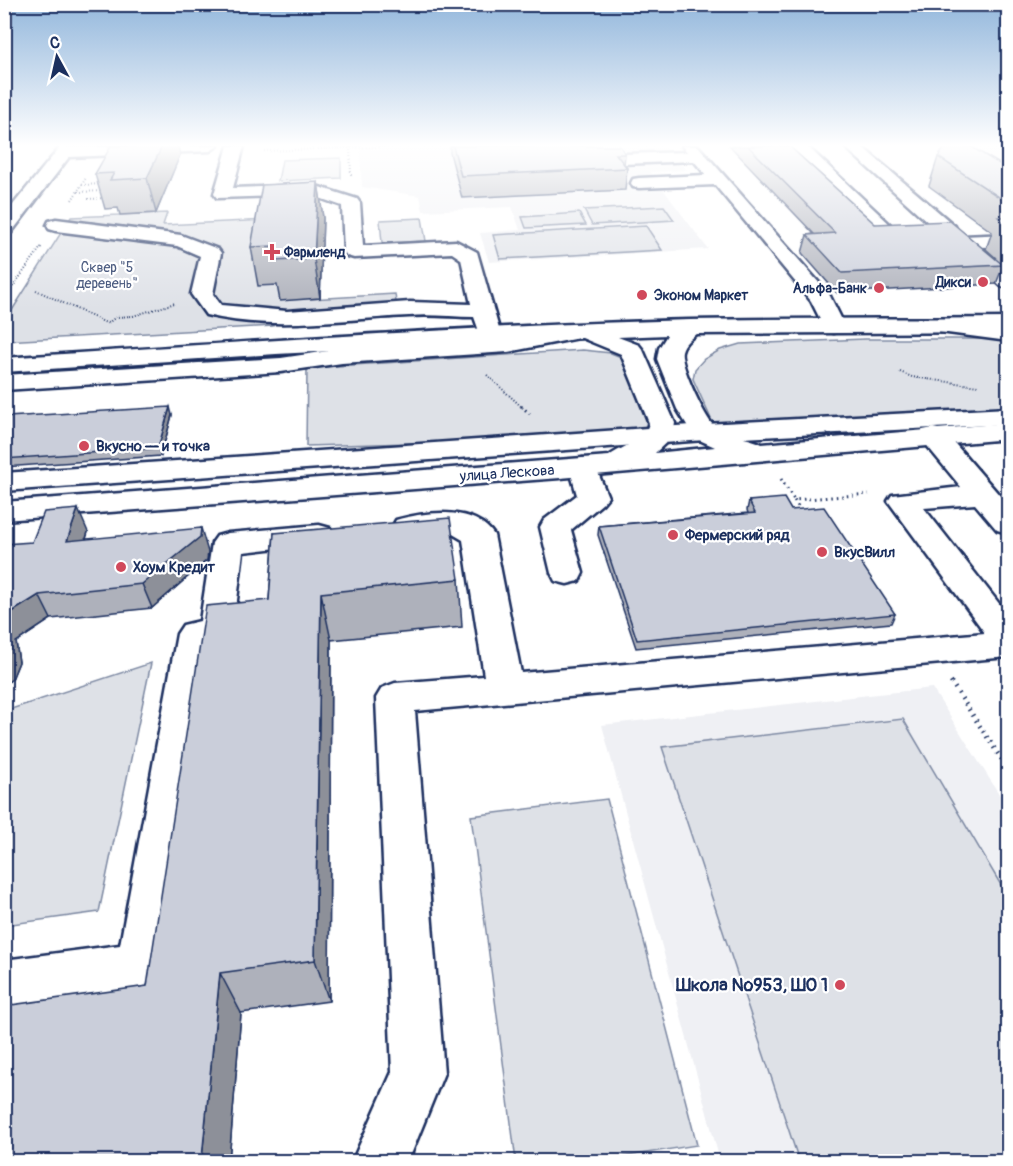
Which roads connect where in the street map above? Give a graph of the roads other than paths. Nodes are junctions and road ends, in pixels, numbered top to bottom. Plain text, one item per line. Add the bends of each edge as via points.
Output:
1 (26, 200) edge
2 (343, 200) edge
3 (738, 200) edge
4 (854, 200) edge
5 (915, 200) edge
6 (56, 225) dead end
7 (4, 229) edge
8 (956, 236) junction
9 (1008, 240) edge
10 (1008, 282) edge
11 (483, 310) junction
12 (1008, 325) edge
13 (834, 326) junction
14 (939, 326) junction
15 (691, 327) junction
16 (581, 331) junction
17 (1008, 334) edge
18 (490, 335) junction
19 (4, 364) edge
20 (4, 383) edge
21 (1008, 416) edge
22 (1008, 431) edge
23 (705, 432) junction
24 (658, 436) junction
25 (933, 436) junction
26 (175, 449) dead end
27 (438, 452) junction
28 (766, 452) junction
29 (613, 465) junction
30 (583, 467) junction
31 (515, 473) junction
32 (4, 482) edge
33 (984, 494) junction
34 (4, 511) edge
35 (1008, 523) edge
36 (567, 573) dead end
37 (1005, 649) edge
38 (505, 688) junction
39 (4, 985) edge
40 (380, 1161) edge

1 - 7 main road
2 - 11 main road via 351,203 354,252 456,246 470,256
3 - 13 main road via 821,299
4 - 8 main road via 888,233
5 - 8 main road
6 - 11 main road via 181,241 211,253 202,294 214,310 240,316 426,308
8 - 9 main road
8 - 10 main road
11 - 18 main road
12 - 14 main road
13 - 14 main road
13 - 15 main road
14 - 17 main road
15 - 16 main road
15 - 23 main road via 674,340 669,359
16 - 18 main road
16 - 20 main road via 508,345
16 - 24 main road via 631,350 662,423
18 - 19 main road
21 - 23 main road, улица Лескова
22 - 25 main road, улица Лескова
23 - 24 main road, улица Лескова
23 - 28 main road via 722,441
24 - 27 main road, улица Лескова
24 - 29 main road
25 - 28 main road, улица Лескова
25 - 33 main road
26 - 27 main road via 184,460 369,447
27 - 31 main road
27 - 32 main road, улица Лескова
28 - 29 main road, улица Лескова
29 - 30 main road, улица Лескова
30 - 31 main road, улица Лескова
30 - 36 main road via 593,497 555,527
31 - 34 main road, улица Лескова
33 - 35 main road
33 - 37 main road via 903,501
37 - 38 main road via 930,651
38 - 39 main road via 478,535 456,523 228,543 216,632 195,634 140,966
38 - 40 main road via 395,698 418,1073

